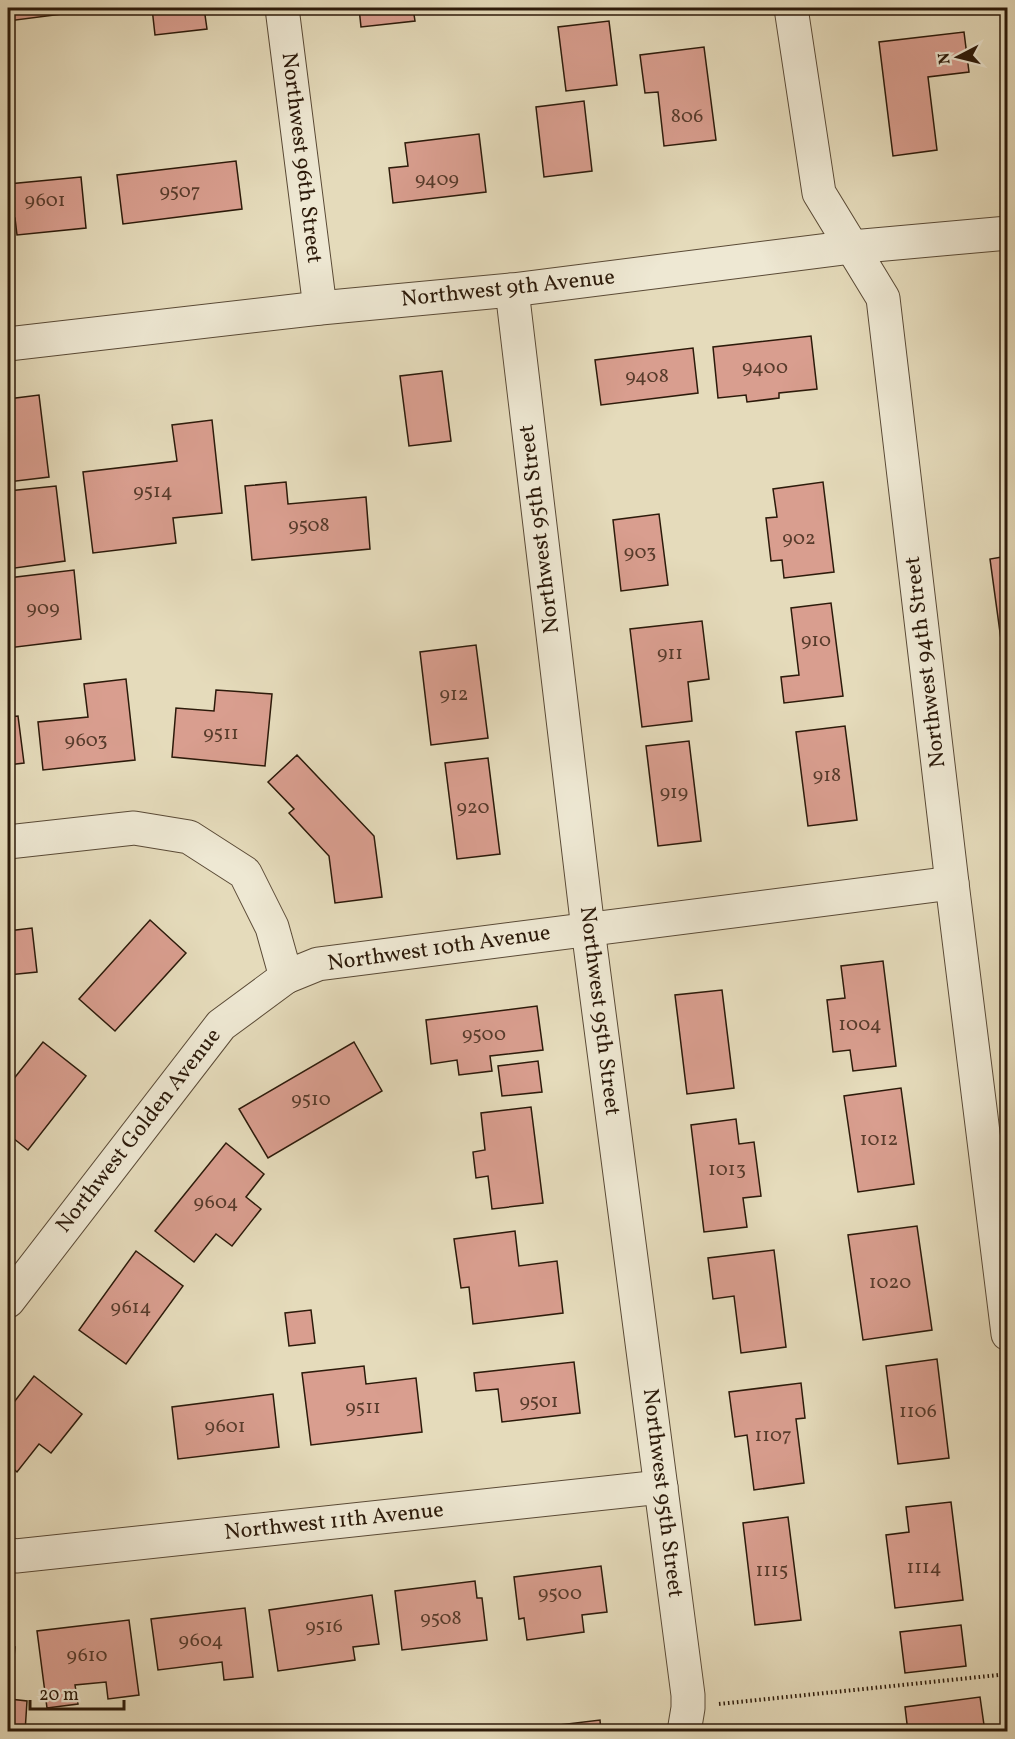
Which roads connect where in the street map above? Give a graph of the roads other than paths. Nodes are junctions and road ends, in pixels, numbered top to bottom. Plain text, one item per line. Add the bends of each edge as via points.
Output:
1 (282, 8) edge
2 (791, 8) edge
3 (1008, 233) edge
4 (852, 247) junction
5 (512, 290) junction
6 (320, 309) junction
7 (8, 344) edge
8 (8, 842) edge
9 (952, 883) junction
10 (588, 929) junction
11 (286, 977) junction
12 (8, 1301) edge
13 (1008, 1334) edge
14 (661, 1487) junction
15 (8, 1554) edge
16 (686, 1720) edge

1 - 6 street, Northwest 96th Street
2 - 4 street, Northwest 94th Street via 819,193
3 - 4 street, Northwest 9th Avenue
4 - 5 street, Northwest 9th Avenue
4 - 9 street, Northwest 94th Street via 883,298
5 - 6 street, Northwest 9th Avenue
5 - 10 street, Northwest 95th Street
6 - 7 street, Northwest 9th Avenue
8 - 11 street via 134,828 189,837 245,873 272,927
9 - 10 street, Northwest 10th Avenue
9 - 13 street, Northwest 94th Street
10 - 11 street, Northwest 10th Avenue via 318,964
10 - 14 street, Northwest 95th Street
11 - 12 street, Northwest Golden Avenue via 221,1025
14 - 15 street, Northwest 11th Avenue via 28,1555
14 - 16 street, Northwest 95th Street

